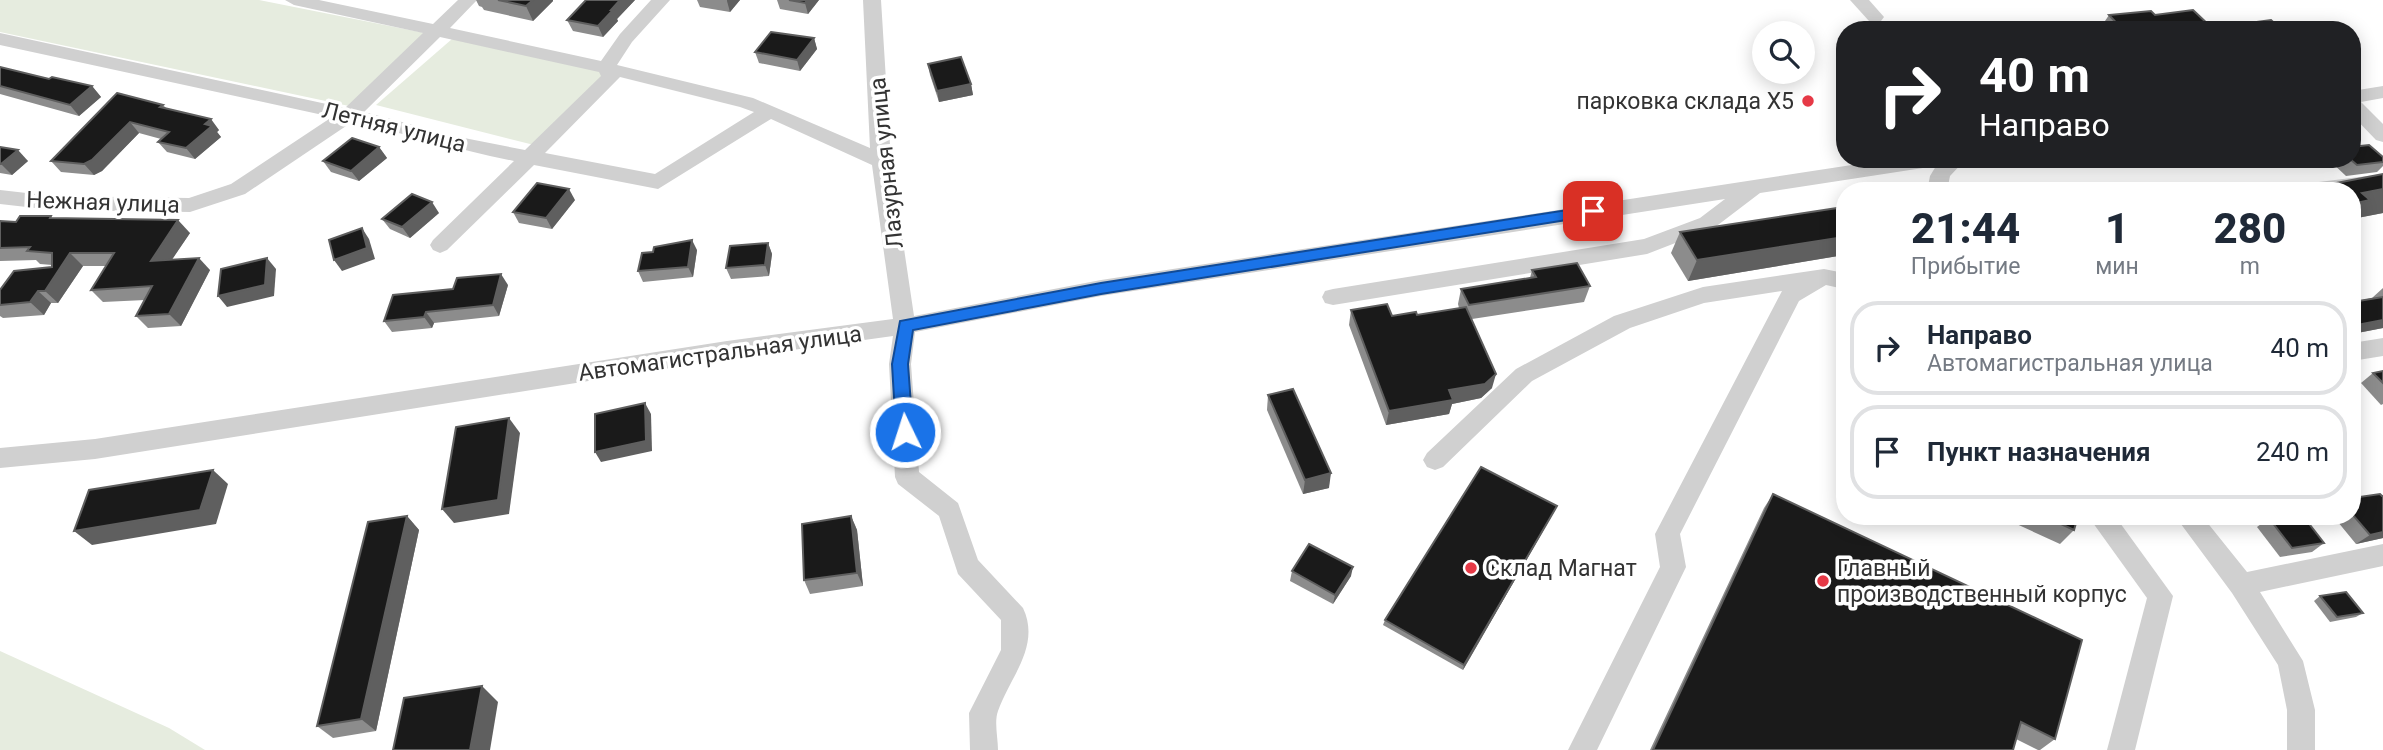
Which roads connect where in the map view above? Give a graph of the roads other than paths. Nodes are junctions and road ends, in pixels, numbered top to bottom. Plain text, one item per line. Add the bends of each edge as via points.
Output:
1 (294, 0) edge
2 (468, 0) edge
3 (661, 0) edge
4 (872, 0) edge
5 (1858, 0) edge
6 (1875, 17) dead end
7 (437, 30) junction
8 (0, 39) edge
9 (606, 68) junction
10 (2383, 92) edge
11 (2361, 96) edge
12 (770, 111) junction
13 (2361, 113) edge
14 (349, 115) junction
15 (2383, 135) edge
16 (529, 158) junction
17 (881, 161) junction
18 (1877, 168) edge
19 (2383, 181) edge
20 (2361, 184) edge
21 (1758, 186) junction
22 (0, 197) edge
23 (440, 245) dead end
24 (1834, 279) edge
25 (1333, 297) dead end
26 (905, 326) junction
27 (2383, 347) edge
28 (2361, 351) edge
29 (0, 458) edge
30 (1436, 460) dead end
31 (2107, 525) edge
32 (2194, 525) edge
33 (2383, 555) edge
34 (2241, 585) junction
35 (984, 750) edge
36 (1582, 750) edge
37 (2121, 750) edge
38 (2301, 750) edge

1 - 7 street
2 - 7 street, Нежная улица
3 - 9 street
4 - 17 street, Лазурная улица
5 - 6 street
7 - 9 street
7 - 14 street, Нежная улица
8 - 14 street, Летняя улица
9 - 12 street
9 - 16 street via 611,77
10 - 11 street
12 - 16 street, Летняя улица via 658,182
12 - 17 street
13 - 15 street
14 - 16 street, Летняя улица
14 - 22 street, Нежная улица via 238,189 190,205 52,203
16 - 23 street
17 - 26 street, Лазурная улица
18 - 21 street, Автомагистральная улица
19 - 20 street
21 - 25 street via 1707,223 1647,246
21 - 26 street, Автомагистральная улица via 1115,286
24 - 30 street via 1703,295 1622,322 1524,375
24 - 36 street via 1791,295 1667,534 1673,567
26 - 29 street, Автомагистральная улица via 95,449
26 - 35 street, Лазурная улица via 900,364 908,477 949,510 967,566 1014,616 1014,651 982,713
27 - 28 street
31 - 37 street via 2160,596
32 - 34 street
33 - 34 street
34 - 38 street via 2290,661 2301,710

